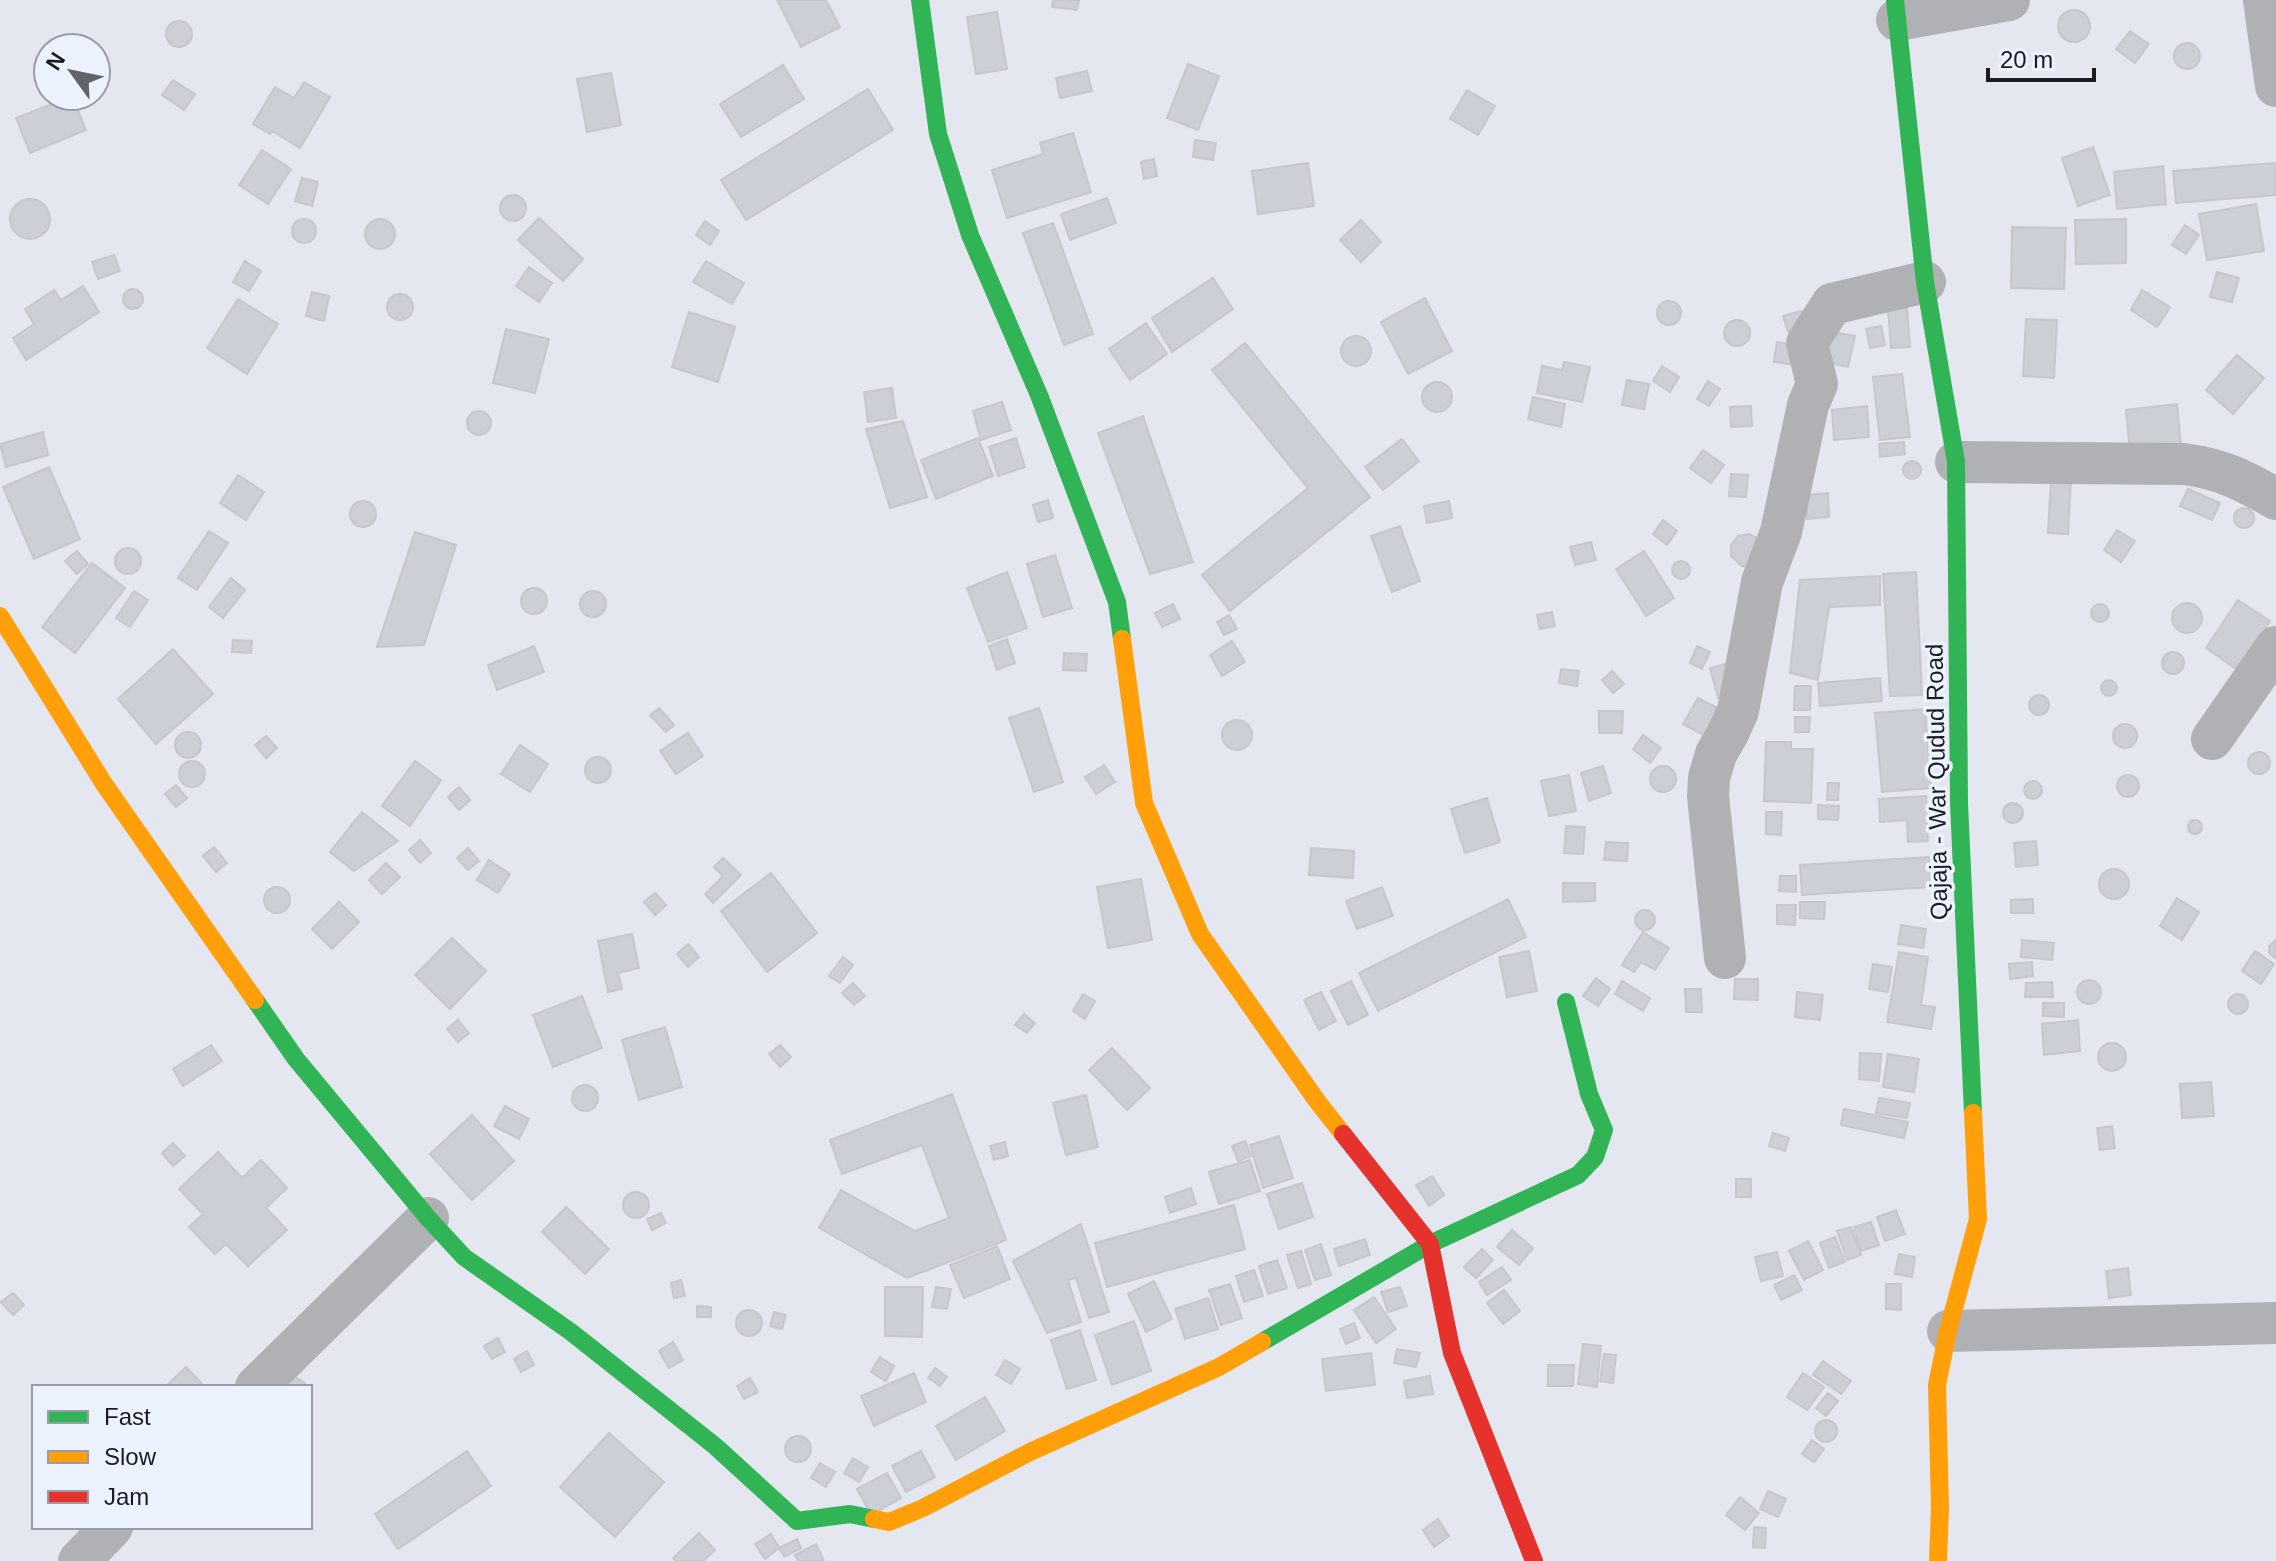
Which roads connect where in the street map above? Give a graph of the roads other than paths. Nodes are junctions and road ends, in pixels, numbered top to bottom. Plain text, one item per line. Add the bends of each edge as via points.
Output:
1 (920, 0) edge
2 (2009, 0) edge
3 (2264, 0) edge
4 (1896, 10) edge
5 (2276, 86) edge
6 (1925, 282) junction
7 (1956, 462) junction
8 (2276, 499) edge
9 (0, 616) edge
10 (2276, 647) edge
11 (2212, 739) dead end
12 (1725, 958) dead end
13 (1566, 1002) dead end
14 (428, 1218) junction
15 (1430, 1244) junction
16 (2276, 1323) edge
17 (1948, 1331) junction
18 (258, 1385) edge
19 (110, 1529) edge
20 (79, 1561) edge
21 (1534, 1561) edge
22 (1938, 1561) edge

1 - 15 street via 938,134 970,235 1039,395 1117,602 1144,803 1200,934 1317,1101
2 - 4 street
3 - 5 street
4 - 6 street, Qajaja - War Qudud Road
6 - 7 street, Qajaja - War Qudud Road
6 - 12 street via 1832,304 1807,343 1817,384 1781,532 1762,582 1738,711 1709,778
7 - 8 street via 2184,464 2238,477
7 - 17 street, Qajaja - War Qudud Road via 1959,803 1978,1219
9 - 14 street via 104,784 296,1059
10 - 11 street
13 - 15 street via 1589,1094 1604,1130 1595,1157 1578,1175
14 - 15 street via 464,1257 571,1332 715,1446 797,1521 850,1514 889,1522 923,1508 1030,1452 1219,1367
14 - 18 street
15 - 21 street via 1452,1353
16 - 17 street
17 - 22 street, Qajaja - War Qudud Road via 1937,1385
19 - 20 street

